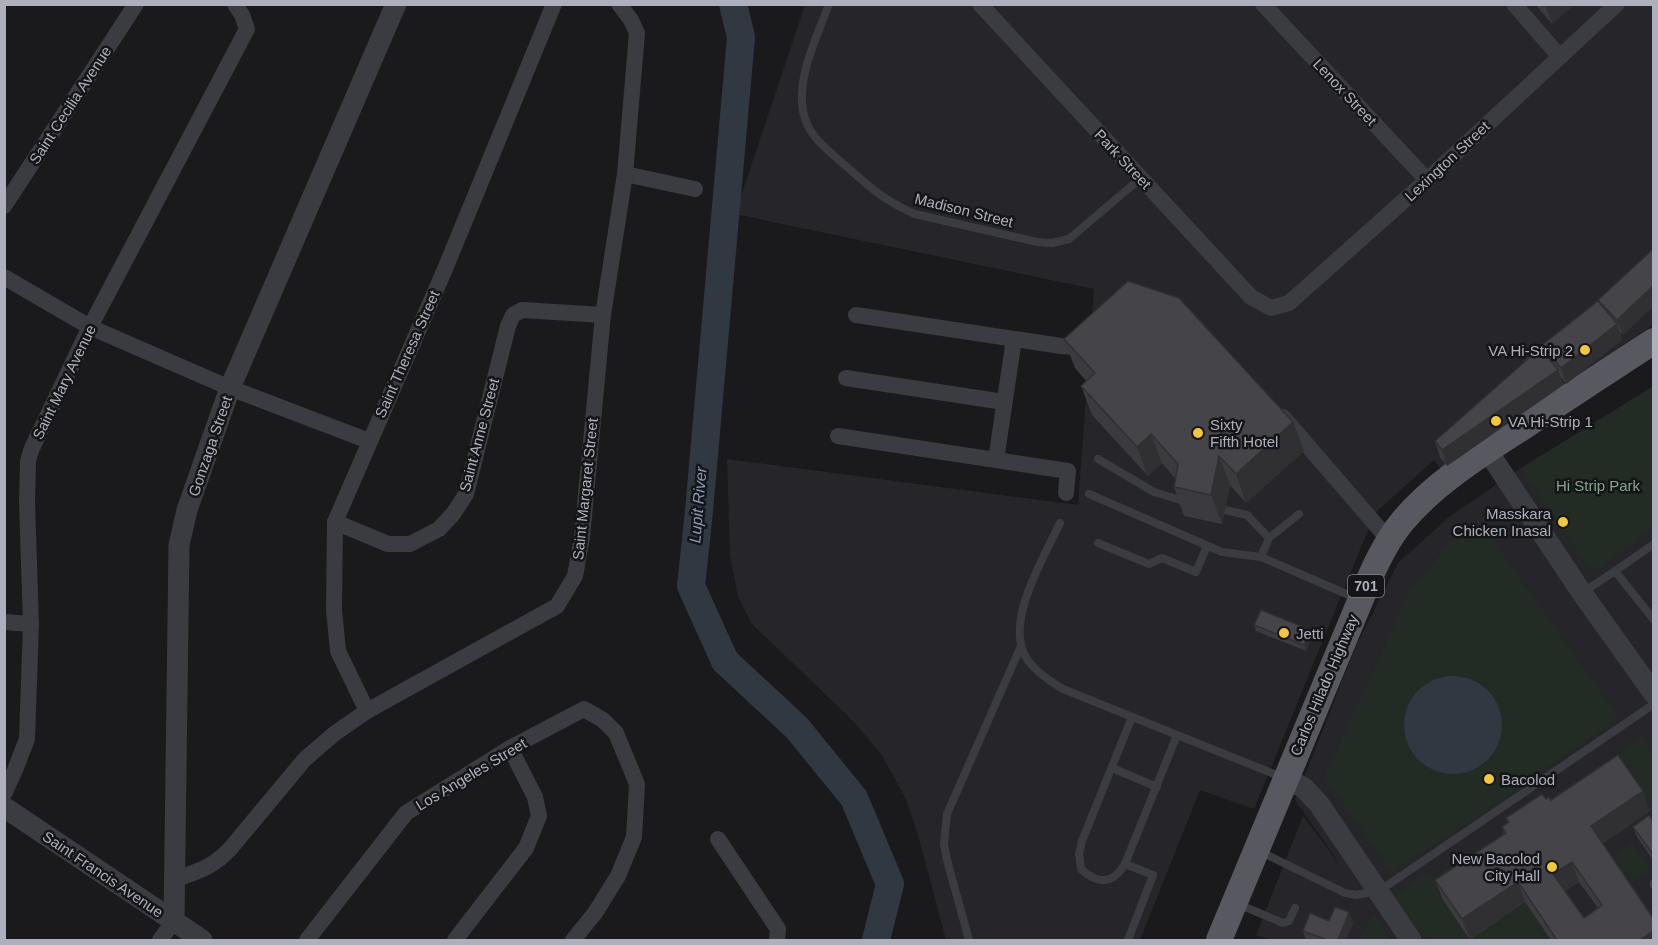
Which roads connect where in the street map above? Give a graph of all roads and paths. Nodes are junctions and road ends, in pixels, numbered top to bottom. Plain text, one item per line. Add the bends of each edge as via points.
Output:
1 (136, 4) edge
2 (235, 4) edge
3 (396, 4) edge
4 (554, 4) edge
5 (619, 4) edge
6 (829, 4) edge
7 (980, 4) edge
8 (1263, 4) edge
9 (1514, 4) edge
10 (1617, 4) edge
11 (1560, 57) junction
12 (625, 174) junction
13 (1141, 178) junction
14 (1427, 180) junction
15 (695, 189) dead end
16 (4, 206) edge
17 (4, 278) edge
18 (1271, 308) joint
19 (603, 315) junction
20 (856, 315) dead end
21 (90, 327) junction
22 (1100, 328) edge
23 (1014, 339) junction
24 (1651, 347) edge
25 (846, 378) dead end
26 (230, 388) junction
27 (1004, 402) junction
28 (1271, 404) edge
29 (838, 436) dead end
30 (369, 441) junction
31 (1487, 450) junction
32 (1098, 459) dead end
33 (996, 460) junction
34 (1066, 493) dead end
35 (1089, 494) dead end
36 (1187, 502) edge
37 (1225, 510) dead end
38 (1299, 514) dead end
39 (335, 522) junction
40 (1060, 523) dead end
41 (1269, 538) junction
42 (1389, 540) junction
43 (1098, 543) dead end
44 (1653, 544) edge
45 (1207, 546) junction
46 (1261, 557) junction
47 (1615, 572) junction
48 (1582, 593) junction
49 (1360, 600) junction
50 (1653, 620) edge
51 (4, 622) edge
52 (31, 624) junction
53 (1020, 646) junction
54 (1653, 694) edge
55 (1653, 704) edge
56 (367, 711) junction
57 (1132, 717) junction
58 (1177, 735) junction
59 (510, 748) junction
60 (1112, 768) junction
61 (1286, 778) junction
62 (1156, 787) junction
63 (4, 794) edge
64 (4, 807) edge
65 (718, 839) dead end
66 (1256, 850) junction
67 (1125, 864) junction
68 (174, 880) junction
69 (1379, 891) junction
70 (1234, 903) junction
71 (1295, 908) dead end
72 (174, 921) junction
73 (160, 940) edge
74 (202, 940) edge
75 (307, 940) edge
76 (455, 940) edge
77 (573, 940) edge
78 (777, 940) edge
79 (969, 940) edge
80 (1128, 940) edge
81 (1219, 940) edge
82 (1412, 940) edge

1 - 16 street, Saint Cecilia Avenue
2 - 21 street, Saint Mary Avenue via 247,29
3 - 26 street, Gonzaga Street
4 - 30 street, Saint Theresa Street
5 - 12 street, Saint Margaret Street via 637,33
6 - 13 lane, Madison Street via 802,85 801,104 807,125 878,195 897,206 915,214 1052,243 1069,239
7 - 13 street, Park Street
8 - 14 street, Lenox Street
9 - 11 street
10 - 11 street, Lexington Street
11 - 14 street, Lexington Street
12 - 15 street
12 - 19 street, Saint Margaret Street
13 - 18 street, Park Street via 1251,297
14 - 18 street, Lexington Street via 1289,303
17 - 21 street
19 - 39 street, Saint Anne Street via 522,310 513,315 466,494 439,529 410,544 388,544
19 - 56 street, Saint Margaret Street via 575,576 557,606
20 - 23 street
21 - 26 street
21 - 52 street, Saint Mary Avenue via 28,461
22 - 23 street via 1084,344 1072,347
23 - 27 street
24 - 31 main road, Carlos Hilado Highway / 701
25 - 27 street
26 - 30 street
26 - 68 street, Gonzaga Street via 179,544
27 - 33 street
28 - 42 street
29 - 33 street
30 - 39 street, Saint Theresa Street
31 - 42 main road, Carlos Hilado Highway / 701 via 1415,507
31 - 48 street
32 - 36 lane via 1154,492
33 - 34 street via 1068,471
35 - 45 lane
37 - 41 lane via 1247,515
38 - 41 lane
39 - 56 street, Saint Theresa Street via 334,610 338,651
40 - 53 lane via 1025,600
41 - 46 lane
42 - 49 main road, Carlos Hilado Highway / 701
43 - 45 lane via 1149,564 1162,558 1196,572
44 - 47 lane
45 - 46 lane
46 - 49 lane
47 - 48 lane
47 - 50 lane
48 - 54 street
49 - 61 main road, Carlos Hilado Highway / 701
51 - 52 street
52 - 63 street, Saint Mary Avenue via 27,739
53 - 57 lane via 1042,675 1063,689
53 - 79 lane via 947,814 944,844
55 - 69 lane
56 - 68 street, Saint Margaret Street via 305,759 218,862
57 - 58 lane
57 - 60 lane
58 - 61 lane
58 - 62 lane
59 - 75 street, Los Angeles Street via 406,813
59 - 76 street via 535,797 539,816 526,848
59 - 77 street, Los Angeles Street via 584,709 616,733 637,784 634,837 618,876
60 - 62 lane
60 - 67 lane via 1082,841 1080,869 1101,880 1111,879
61 - 66 main road, Carlos Hilado Highway / 701
61 - 69 street via 1304,788 1319,804
62 - 67 lane
64 - 72 street, Saint Francis Avenue
65 - 78 street via 778,929
66 - 69 lane via 1307,879 1346,893 1356,896
66 - 70 main road, Carlos Hilado Highway / 701
67 - 80 lane via 1153,875
68 - 72 street, Gonzaga Street
69 - 82 street
70 - 71 lane via 1283,923 1289,921
70 - 81 main road, Carlos Hilado Highway / 701
72 - 73 street
72 - 74 street, Saint Francis Avenue

